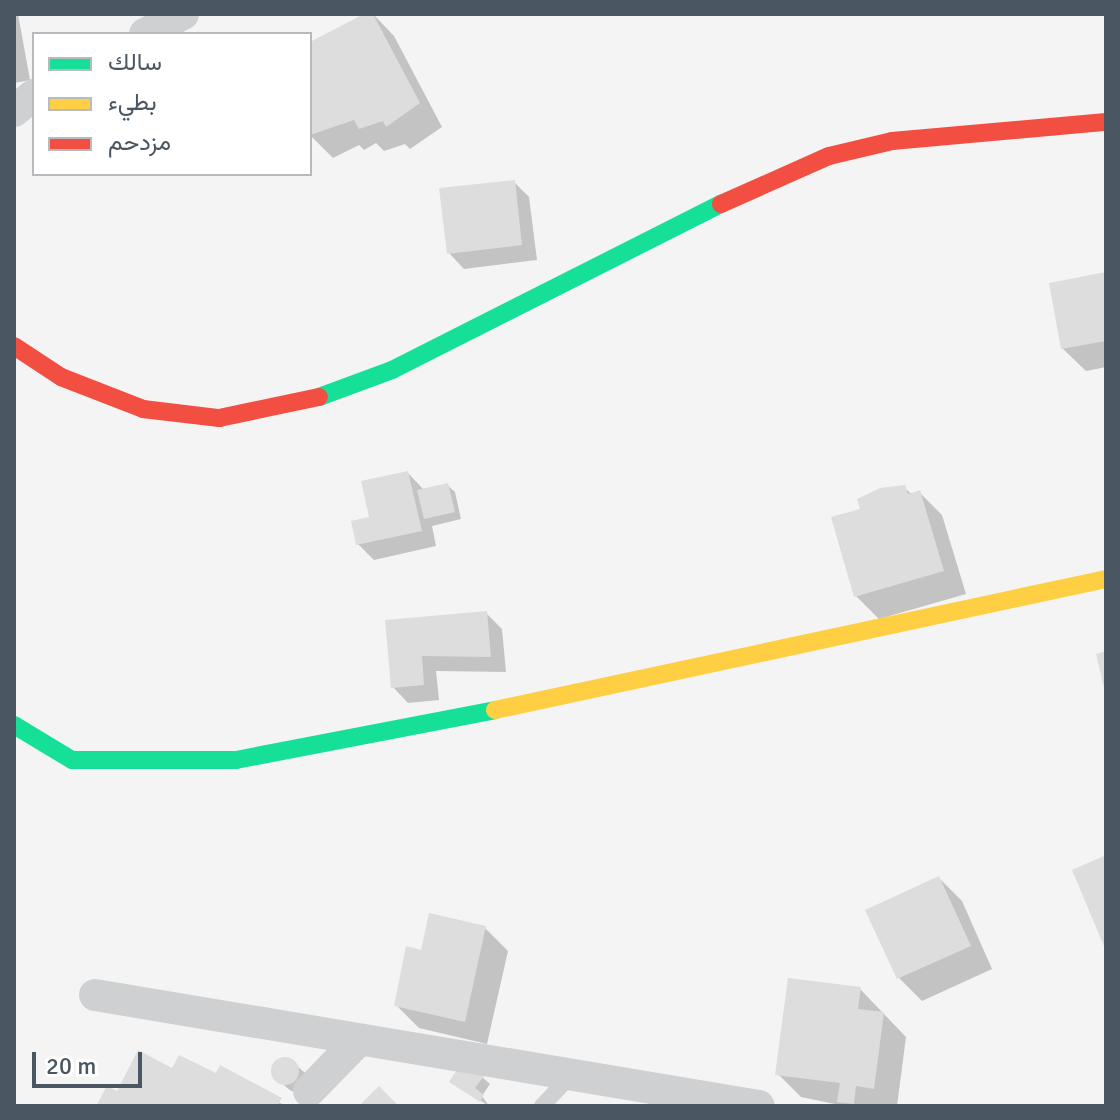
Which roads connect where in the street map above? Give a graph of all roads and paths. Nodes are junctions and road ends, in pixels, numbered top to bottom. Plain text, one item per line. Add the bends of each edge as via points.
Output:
1 (183, 14) edge
2 (149, 32) edge
3 (32, 97) edge
4 (14, 111) edge
5 (1106, 122) edge
6 (14, 346) edge
7 (1106, 579) edge
8 (14, 725) edge
9 (95, 995) dead end
10 (359, 1040) junction
11 (574, 1072) junction
12 (309, 1091) dead end
13 (542, 1106) edge
14 (759, 1106) edge

1 - 2 street
3 - 4 street
5 - 6 street via 892,141 829,156 760,184 392,370 302,403 219,418 143,409 61,377
7 - 8 street via 601,690 236,760 72,760
9 - 10 street
10 - 11 street
10 - 12 street
11 - 13 lane
11 - 14 street

